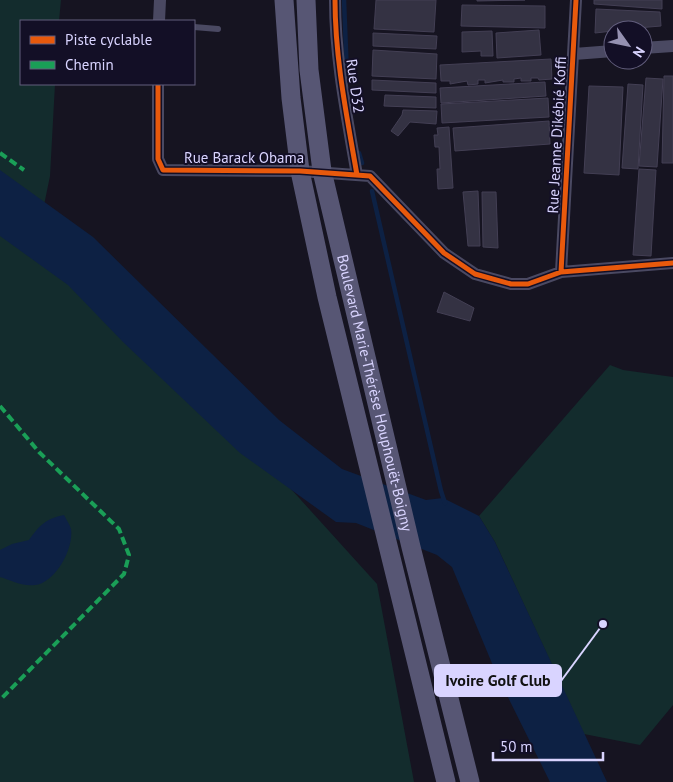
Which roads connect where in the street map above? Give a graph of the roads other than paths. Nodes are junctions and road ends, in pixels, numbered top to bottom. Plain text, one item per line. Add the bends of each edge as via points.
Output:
1 (160, 0) edge
2 (284, 0) edge
3 (306, 0) edge
4 (335, 0) edge
5 (576, 0) edge
6 (158, 20) edge
7 (195, 27) edge
8 (218, 28) dead end
9 (673, 46) edge
10 (653, 47) edge
11 (603, 52) edge
12 (574, 54) junction
13 (158, 85) edge
14 (300, 170) junction
15 (322, 171) junction
16 (357, 174) junction
17 (673, 263) edge
18 (562, 272) junction
19 (446, 782) edge
20 (470, 782) edge

1 - 6 street
2 - 14 main road, Boulevard Marie-Thérèse Houphouët-Boigny
3 - 15 main road, Boulevard Marie-Thérèse Houphouët-Boigny via 309,70
4 - 16 street, Rue D32 via 341,80
5 - 12 street, Rue Jeanne Dikébié Koffi
7 - 8 lane
9 - 10 street
11 - 12 street
12 - 18 street, Rue Jeanne Dikébié Koffi
13 - 14 street, Rue Barack Obama via 158,159 163,170
14 - 15 street, Rue Barack Obama
14 - 19 main road, Boulevard Marie-Thérèse Houphouët-Boigny via 327,298
15 - 16 street, Rue Barack Obama
15 - 20 main road, Boulevard Marie-Thérèse Houphouët-Boigny
16 - 18 street via 370,176 444,253 476,274 511,284 528,284
17 - 18 street

